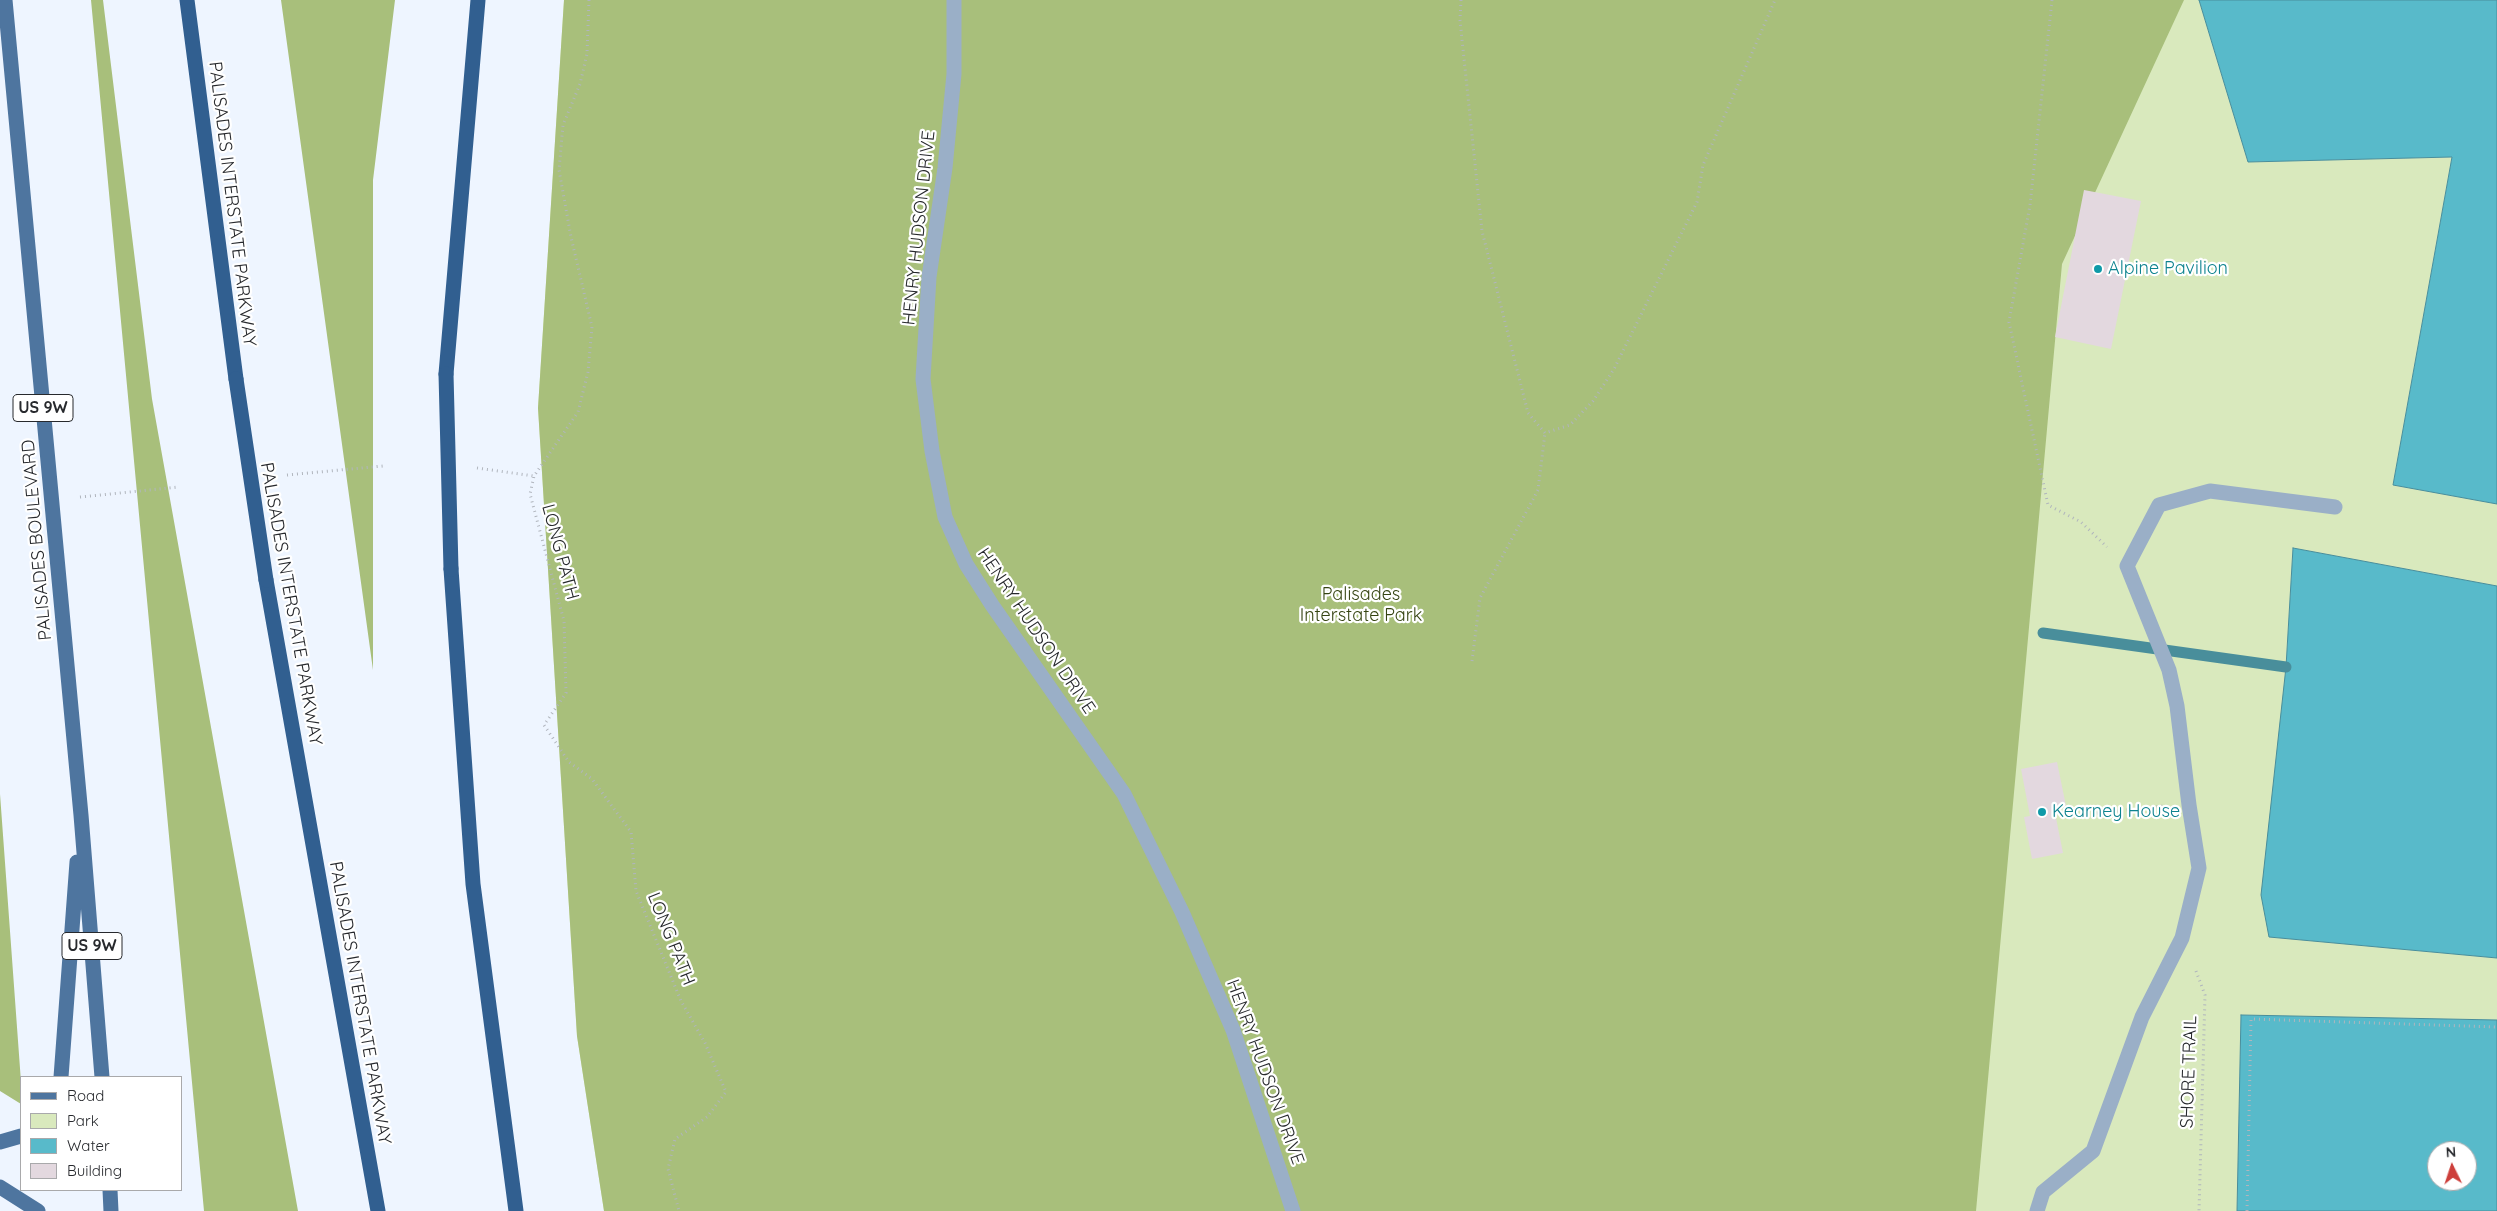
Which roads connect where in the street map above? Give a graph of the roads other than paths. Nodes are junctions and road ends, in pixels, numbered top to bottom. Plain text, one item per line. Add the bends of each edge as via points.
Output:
1 (5, 0) edge
2 (187, 0) edge
3 (478, 0) edge
4 (954, 0) edge
5 (2335, 507) dead end
6 (81, 815) junction
7 (60, 1076) edge
8 (102, 1076) edge
9 (20, 1136) edge
10 (0, 1142) edge
11 (0, 1187) edge
12 (110, 1191) edge
13 (38, 1211) edge
14 (111, 1211) edge
15 (378, 1211) edge
16 (516, 1211) edge
17 (1293, 1211) edge
18 (2037, 1211) edge

1 - 6 main road, PALISADES BOULEVARD / US 9W
2 - 15 highway, PALISADES INTERSTATE PARKWAY, bridge via 236,379 266,580
3 - 16 highway, bridge via 446,374 451,569 473,884
4 - 17 street, HENRY HUDSON DRIVE via 954,74 945,168 929,277 924,379 932,450 945,517 966,564 1124,794 1182,912 1233,1030
5 - 18 street via 2210,491 2159,505 2127,566 2169,670 2177,706 2199,868 2182,938 2142,1017 2093,1151 2043,1192
6 - 7 main road
6 - 8 main road, PALISADES BOULEVARD / US 9W
9 - 10 main road
11 - 13 main road
12 - 14 main road

